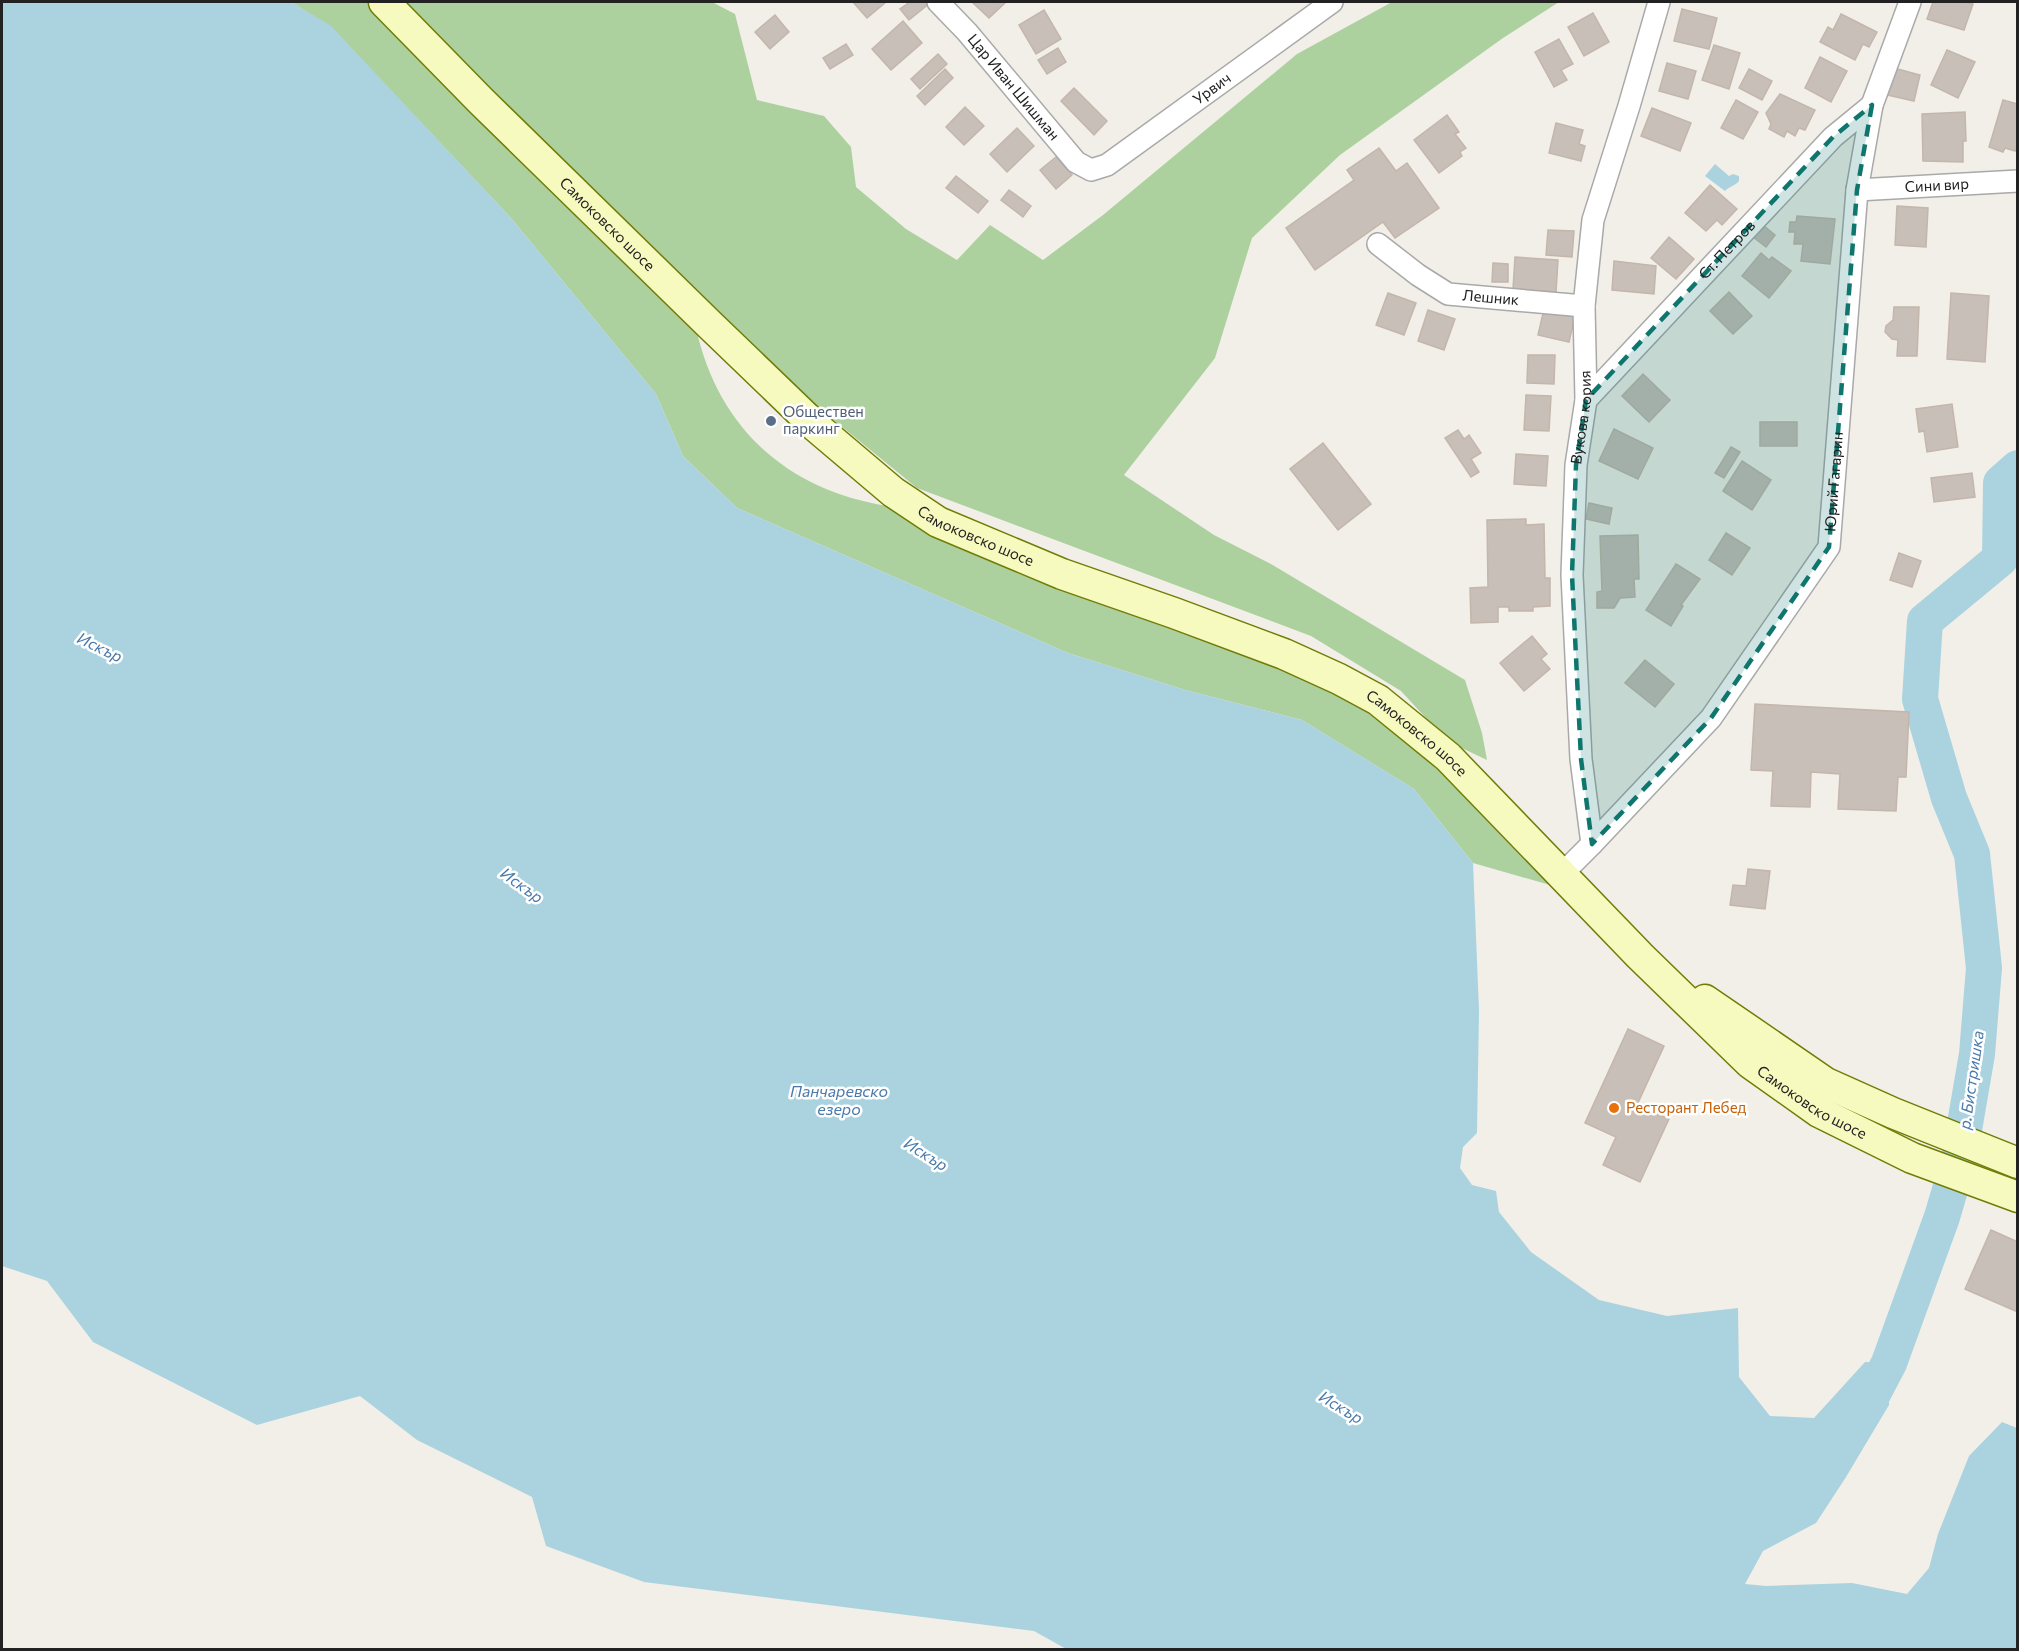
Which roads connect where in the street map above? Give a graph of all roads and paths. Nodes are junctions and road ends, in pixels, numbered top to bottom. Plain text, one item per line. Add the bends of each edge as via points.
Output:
1 (384, 2) edge
2 (938, 2) edge
3 (1332, 2) edge
4 (1659, 2) edge
5 (1910, 2) edge
6 (1872, 105) junction
7 (1091, 170) joint
8 (2018, 181) edge
9 (1857, 190) junction
10 (1378, 244) dead end
11 (1584, 306) junction
12 (1586, 400) junction
13 (1592, 844) junction
14 (1562, 874) junction
15 (1640, 956) junction
16 (2018, 1162) edge
17 (2014, 1196) edge

1 - 14 main road, Самоковско шосе via 709,324 815,426 893,492 938,522 1062,574 1284,654 1378,700 1448,757
2 - 7 street, Цар Иван Шишман via 1076,162
3 - 7 street, Урвич via 1107,165
4 - 11 street, Вукова кория via 1593,220
5 - 6 street, Юрий Гагарин
6 - 9 street, Юрий Гагарин
6 - 12 street, Ст. Петров via 1833,137
8 - 9 street, Сини вир
9 - 13 street, Юрий Гагарин via 1829,546 1711,718
10 - 11 street, Лешник via 1448,294
11 - 12 street, Вукова кория
12 - 13 street, Вукова кория via 1576,465 1572,575 1581,759
13 - 14 street, Юрий Гагарин
14 - 15 main road, Самоковско шосе
15 - 16 main road, Самоковско шосе via 1826,1083
15 - 17 main road, Самоковско шосе via 1750,1063 1819,1112 1912,1158

